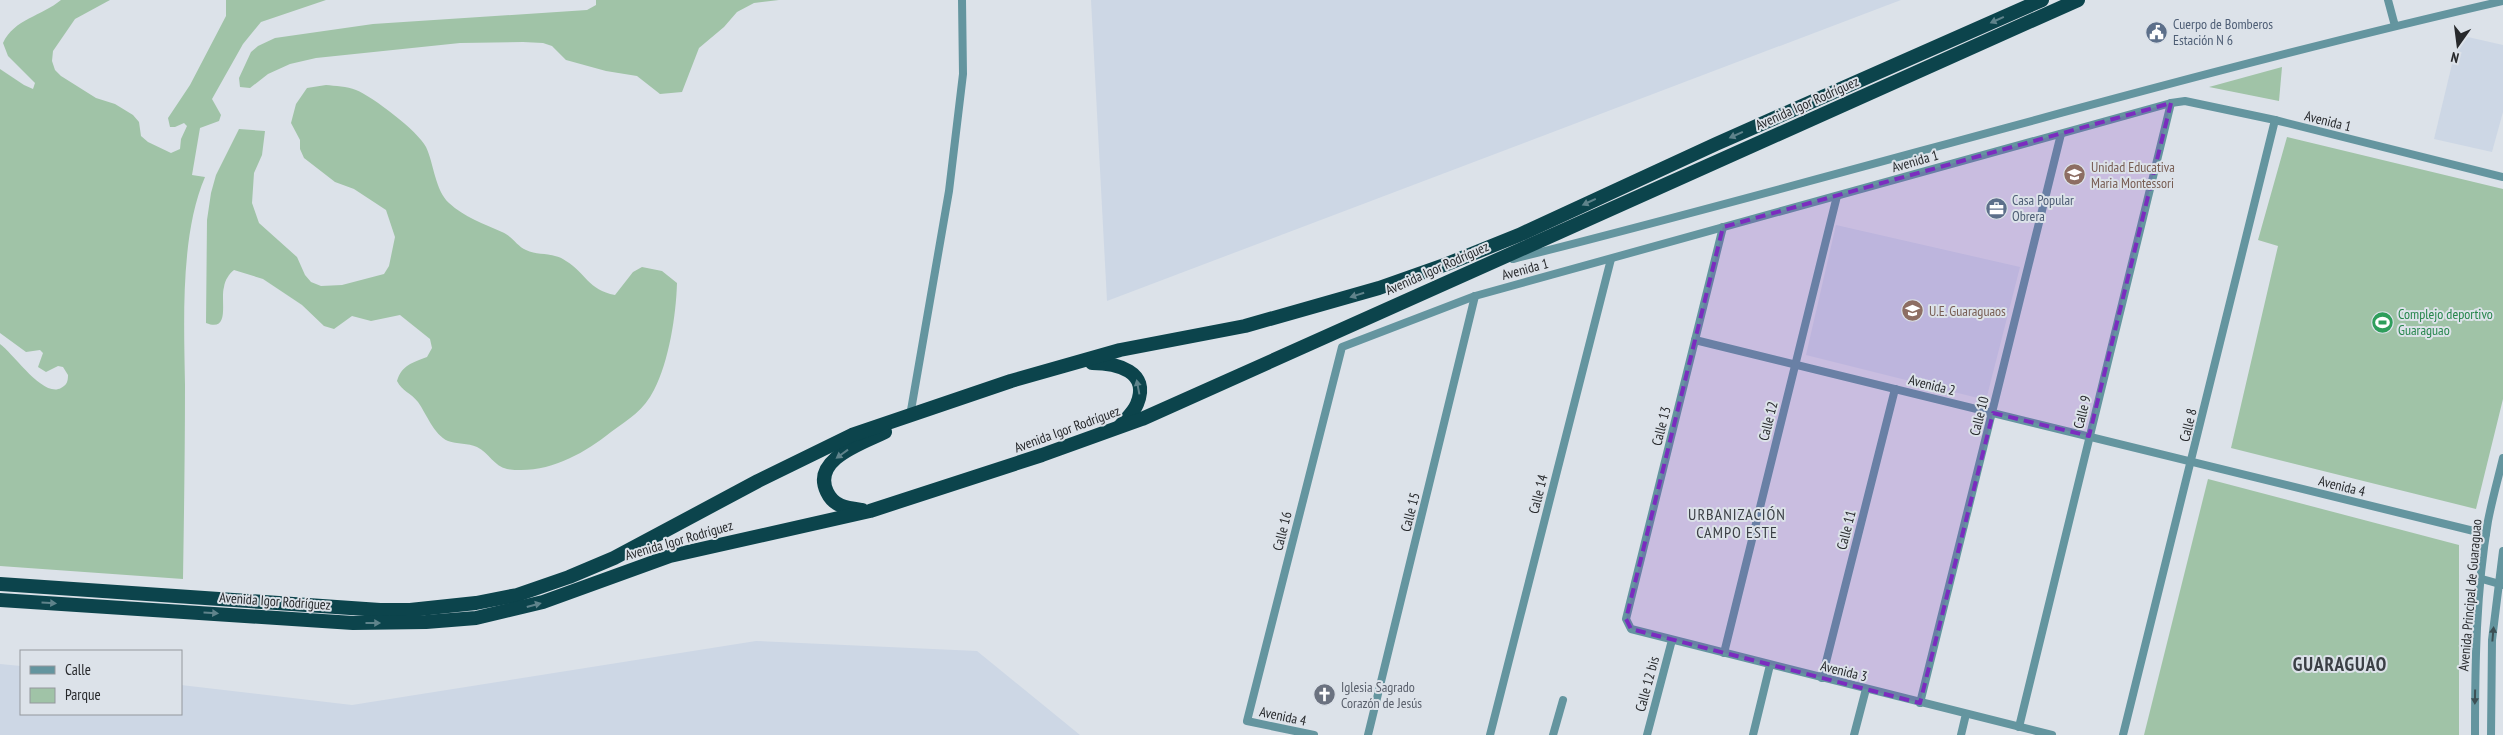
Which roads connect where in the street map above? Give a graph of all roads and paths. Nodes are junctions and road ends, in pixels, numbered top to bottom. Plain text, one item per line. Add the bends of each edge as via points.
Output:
1 (962, 0) edge
2 (2042, 0) edge
3 (2078, 0) edge
4 (2388, 0) edge
5 (2503, 1) edge
6 (2395, 26) junction
7 (2171, 103) junction
8 (2275, 120) junction
9 (2061, 134) junction
10 (2503, 177) edge
11 (1837, 196) junction
12 (1723, 227) junction
13 (1611, 259) junction
14 (1480, 267) junction
15 (1475, 296) junction
16 (1695, 340) junction
17 (1342, 347) joint
18 (1076, 362) junction
19 (1795, 364) junction
20 (1895, 389) junction
21 (932, 408) junction
22 (1993, 413) junction
23 (910, 416) junction
24 (1118, 428) junction
25 (2089, 436) junction
26 (2503, 458) edge
27 (2192, 462) junction
28 (870, 511) junction
29 (2486, 534) junction
30 (2503, 551) edge
31 (2482, 579) junction
32 (0, 584) edge
33 (2501, 584) edge
34 (0, 600) edge
35 (1631, 629) joint
36 (1672, 640) junction
37 (1724, 653) junction
38 (1770, 665) junction
39 (1822, 678) junction
40 (1866, 689) junction
41 (1563, 700) dead end
42 (1920, 703) junction
43 (1966, 714) junction
44 (1247, 721) joint
45 (2018, 726) junction
46 (1314, 735) edge
47 (1368, 735) edge
48 (1490, 735) edge
49 (1553, 735) edge
50 (1647, 735) edge
51 (1753, 735) edge
52 (1854, 735) edge
53 (1961, 735) edge
54 (2052, 735) edge
55 (2123, 735) edge
56 (2475, 735) edge
57 (2491, 735) edge

1 - 23 street via 963,74 951,180
2 -> 18 highway, Avenida Igor Rodríguez via 1519,235 1447,264 1379,288 1245,326 1120,350
3 - 14 highway, Avenida Igor Rodríguez
4 - 6 street
5 - 6 street
6 - 14 street via 1957,140 1748,199
7 - 8 street, Avenida 1 via 2185,101
7 - 9 street, Avenida 1
7 - 25 street, Calle 9
8 - 10 street, Avenida 1
8 - 27 street, Calle 8
9 - 11 street, Avenida 1
9 - 22 street, Calle 10
11 - 12 street, Avenida 1
11 - 19 street, Calle 12
12 - 13 street, Avenida 1
12 - 16 street, Calle 13
13 - 15 street, Avenida 1
13 - 48 street, Calle 14
14 - 24 highway, Avenida Igor Rodríguez
15 - 17 street, Avenida 1
15 - 47 street, Calle 15
16 - 19 street, Avenida 2
16 - 35 street, Calle 13 via 1626,619
17 - 44 street, Calle 16
18 - 21 highway, Avenida Igor Rodríguez via 1011,380
24 -> 18 highway via 1137,404 1140,393 1138,381 1120,365
19 - 20 street, Avenida 2
19 - 37 street, Calle 12
20 - 22 street, Avenida 2
20 - 39 street, Calle 11
21 - 23 highway, Avenida Igor Rodríguez
21 -> 28 highway via 844,452 830,464 824,483 832,500 839,506
22 - 25 street, Avenida 2
22 - 42 street, Calle 10
23 - 32 highway, Avenida Igor Rodríguez via 843,440 758,480 614,558 516,595 482,602 380,610
24 - 28 highway, Avenida Igor Rodríguez
25 - 27 street, Avenida 2
25 - 45 street, Calle 9
26 - 29 street, Avenida Principal de Guaraguao
27 - 29 street, Avenida 4
27 - 55 street, Calle 8
34 -> 28 highway, Avenida Igor Rodríguez via 353,623 476,618 543,602 670,556
29 - 31 street, Avenida Principal de Guaraguao
30 - 33 street, Avenida Principal de Guaraguao
31 - 33 street
31 -> 56 street, Avenida Principal de Guaraguao via 2476,649
57 -> 33 street, Avenida Principal de Guaraguao via 2492,640
35 - 36 street, Avenida 3
36 - 37 street, Avenida 3
36 - 50 street, Calle 12 bis
37 - 38 street, Avenida 3
38 - 39 street, Avenida 3
38 - 51 street
39 - 40 street, Avenida 3
40 - 42 street, Avenida 3
40 - 52 street
41 - 49 street
42 - 43 street, Avenida 3
43 - 45 street, Avenida 3
43 - 53 street
44 - 46 street, Avenida 4
45 - 54 street, Avenida 3

